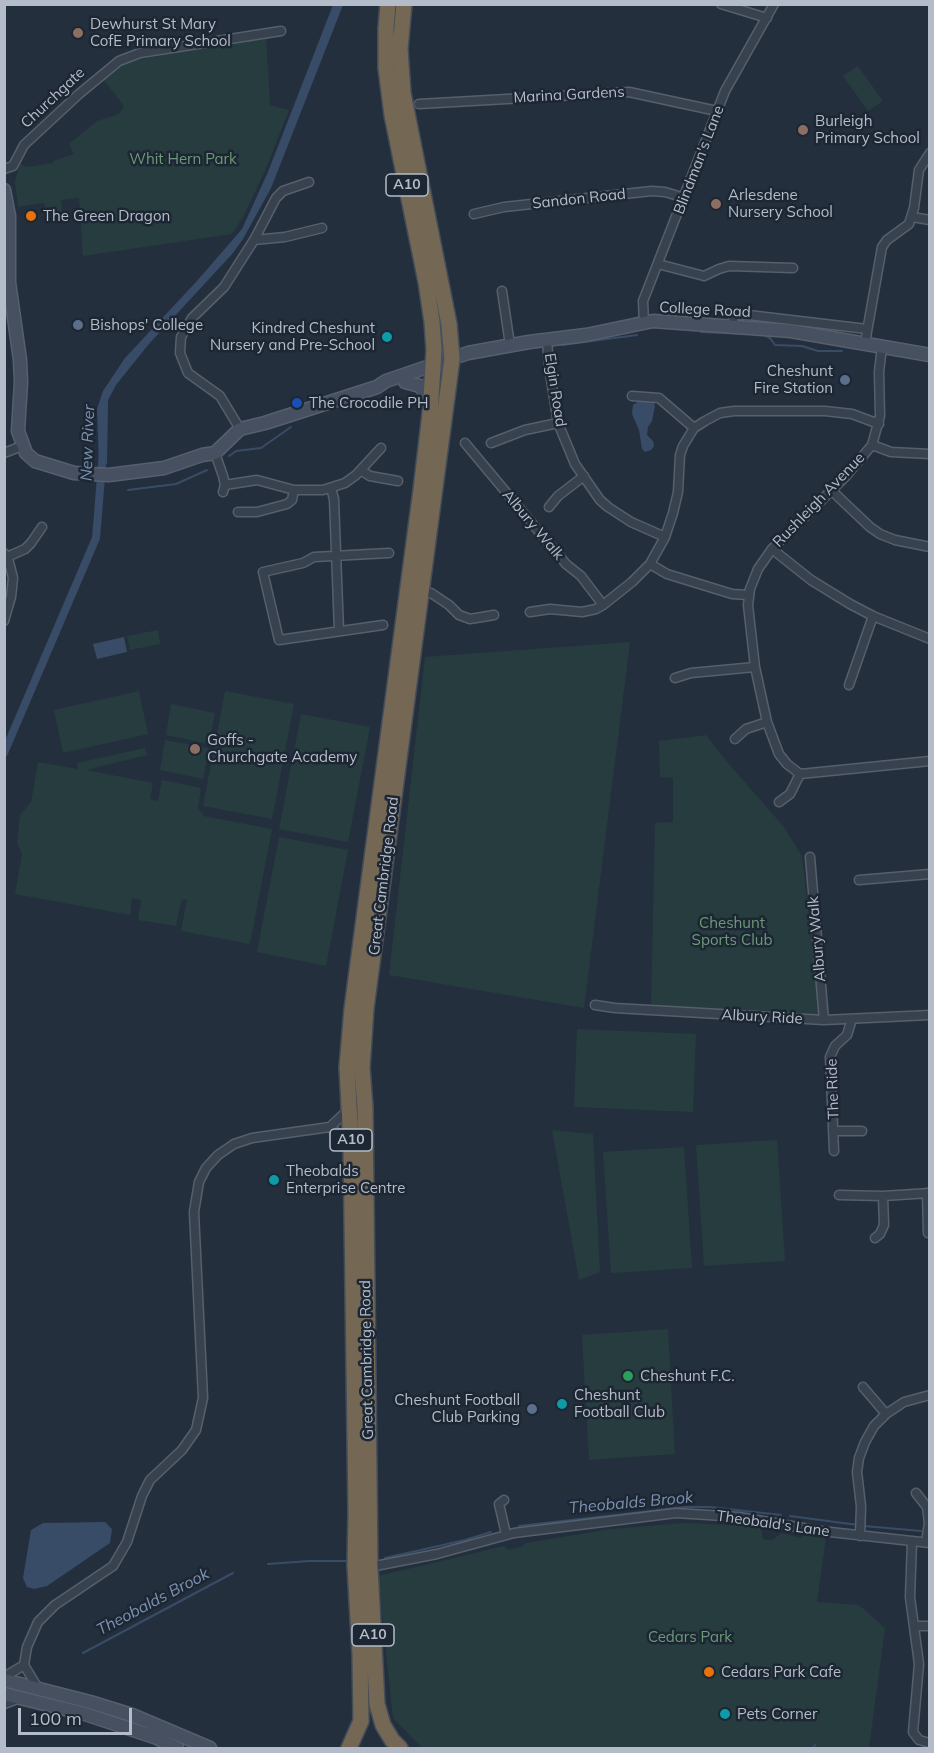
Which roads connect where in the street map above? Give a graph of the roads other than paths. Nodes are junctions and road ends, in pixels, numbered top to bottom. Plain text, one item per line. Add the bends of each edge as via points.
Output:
1 (388, 4) edge
2 (404, 4) edge
3 (721, 4) edge
4 (774, 4) edge
5 (767, 18) junction
6 (281, 31) dead end
7 (419, 104) dead end
8 (717, 111) junction
9 (930, 153) edge
10 (4, 169) edge
11 (309, 182) dead end
12 (4, 190) edge
13 (684, 198) junction
14 (474, 214) dead end
15 (912, 217) junction
16 (930, 220) edge
17 (322, 228) dead end
18 (254, 240) junction
19 (658, 264) junction
20 (793, 268) dead end
21 (502, 291) dead end
22 (644, 323) junction
23 (732, 326) junction
24 (867, 329) junction
25 (547, 339) junction
26 (864, 343) junction
27 (510, 345) junction
28 (882, 346) junction
29 (930, 355) edge
30 (443, 365) junction
31 (405, 382) junction
32 (377, 387) junction
33 (632, 396) dead end
34 (430, 414) junction
35 (558, 423) junction
36 (879, 424) junction
37 (694, 428) junction
38 (240, 429) junction
39 (491, 442) dead end
40 (465, 443) dead end
41 (872, 445) junction
42 (22, 446) junction
43 (381, 448) dead end
44 (4, 453) edge
45 (215, 453) junction
46 (930, 454) edge
47 (362, 471) junction
48 (584, 476) junction
49 (398, 481) dead end
50 (331, 488) junction
51 (294, 490) junction
52 (421, 490) junction
53 (831, 490) junction
54 (549, 507) dead end
55 (238, 512) dead end
56 (42, 527) dead end
57 (665, 537) junction
58 (930, 547) edge
59 (772, 549) junction
60 (390, 553) dead end
61 (6, 555) edge
62 (337, 556) junction
63 (650, 564) junction
64 (422, 593) junction
65 (748, 595) junction
66 (603, 605) junction
67 (530, 612) dead end
68 (494, 615) dead end
69 (873, 616) junction
70 (4, 621) edge
71 (383, 625) dead end
72 (339, 631) junction
73 (930, 639) edge
74 (755, 667) junction
75 (675, 678) dead end
76 (849, 685) dead end
77 (767, 722) junction
78 (735, 739) dead end
79 (930, 761) edge
80 (800, 774) junction
81 (779, 802) dead end
82 (810, 857) dead end
83 (930, 874) edge
84 (859, 880) dead end
85 (595, 1005) dead end
86 (930, 1015) edge
87 (852, 1019) junction
88 (824, 1020) junction
89 (350, 1107) junction
90 (330, 1127) junction
91 (834, 1131) junction
92 (862, 1131) dead end
93 (351, 1144) junction
94 (834, 1151) dead end
95 (928, 1193) edge
96 (839, 1195) dead end
97 (883, 1196) junction
98 (928, 1233) edge
99 (875, 1238) dead end
100 (862, 1387) dead end
101 (930, 1395) edge
102 (886, 1414) junction
103 (916, 1493) dead end
104 (504, 1500) dead end
105 (928, 1506) edge
106 (861, 1528) junction
107 (504, 1530) junction
108 (927, 1537) edge
109 (912, 1542) junction
110 (370, 1567) junction
111 (915, 1626) junction
112 (930, 1626) edge
113 (24, 1665) junction
114 (4, 1679) edge
115 (38, 1688) junction
116 (4, 1694) edge
117 (20, 1698) junction
118 (4, 1704) edge
119 (930, 1743) edge
120 (177, 1749) edge
121 (210, 1749) edge
122 (349, 1749) edge
123 (400, 1749) edge

1 - 30 highway, Great Cambridge Road / A10 via 386,68 392,114
2 - 30 highway, Great Cambridge Road / A10 via 400,49 403,93 449,324
3 - 5 street
4 - 5 street, Blindman's Lane
5 - 8 street, Blindman's Lane via 731,78
6 - 10 street, Churchgate via 119,61 24,145 13,166
7 - 8 street, Marina Gardens via 629,92
8 - 13 street, Blindman's Lane
9 - 15 street via 919,170
11 - 18 street via 283,191 276,198
12 - 42 main road via 9,216 9,282 20,360 18,431
13 - 14 street, Sandon Road via 652,191 504,207
13 - 19 street, Blindman's Lane
15 - 16 street
15 - 24 street via 882,247
17 - 18 street
18 - 38 street via 224,287 184,329 179,346 188,373 220,396
19 - 20 street via 704,276 729,266
19 - 22 street, Blindman's Lane via 643,301
21 - 27 street
22 - 23 main road, College Road
22 - 25 main road, College Road
23 - 24 street via 734,316 740,314
23 - 26 main road, College Road
24 - 26 street
25 - 27 main road, College Road
25 - 35 street, Elgin Road
26 - 28 main road, College Road
27 - 30 main road, College Road
28 - 29 main road, College Road
28 - 36 street, Rushleigh Avenue
30 - 31 main road, College Road
30 - 32 main road, College Road
30 - 34 highway, Great Cambridge Road / A10
30 - 52 main road via 430,461
30 - 64 highway, Great Cambridge Road / A10
31 - 32 main road, College Road
31 - 34 main road via 417,384 423,390
32 - 38 main road, College Road
33 - 37 street via 659,398
34 - 52 highway, Great Cambridge Road / A10
35 - 39 street
35 - 48 street, Elgin Road
36 - 37 street via 838,412 744,410 720,413
36 - 41 street, Rushleigh Avenue
37 - 57 street via 681,451 678,492
38 - 45 main road, College Road
40 - 66 street, Albury Walk
41 - 46 street via 891,452
41 - 53 street, Rushleigh Avenue
42 - 44 street
42 - 45 main road, College Road via 36,461 59,470 104,475 164,468
43 - 47 street
45 - 51 street via 224,489 257,480
47 - 49 street
47 - 50 street
48 - 54 street
48 - 57 street, Elgin Road via 608,507
50 - 51 street
50 - 62 street
51 - 55 street via 287,504 257,512
52 - 89 highway, Great Cambridge Road / A10 via 352,1009 347,1067
53 - 58 street via 880,534
53 - 59 street, Rushleigh Avenue
56 - 61 street via 25,549
57 - 63 street
59 - 65 street, Rushleigh Avenue via 758,569
59 - 69 street via 831,593
60 - 62 street
61 - 70 street via 13,586
62 - 72 street
62 - 72 street via 314,557 263,572 279,639
63 - 65 street via 667,574 732,594
63 - 66 street
64 - 68 street via 431,593 470,619
64 - 110 highway, Great Cambridge Road / A10 via 366,1008 363,1057
65 - 74 street, Rushleigh Avenue
66 - 67 street via 582,612
69 - 73 street
69 - 76 street
71 - 72 street
74 - 75 street
74 - 77 street, Rushleigh Avenue
77 - 78 street via 746,729
77 - 80 street, Rushleigh Avenue via 779,754
79 - 80 street
80 - 81 street via 790,794
82 - 88 street, Albury Walk
83 - 84 street
85 - 88 street, Albury Ride
86 - 87 street, Albury Ride
87 - 88 street, Albury Ride
87 - 91 street, The Ride via 847,1035 830,1057
89 - 90 street
89 - 93 highway, Great Cambridge Road / A10
90 - 93 street
90 - 113 street via 252,1138 234,1144 206,1168 199,1182 194,1212 203,1398 196,1430 182,1450 150,1480 127,1542 113,1566 55,1605 38,1622
91 - 92 street, The Ride
91 - 94 street, The Ride
93 - 122 highway, Great Cambridge Road / A10 via 355,1566 361,1721
95 - 97 street
95 - 98 street
96 - 97 street
97 - 99 street via 884,1225
100 - 102 street
101 - 102 street via 904,1402
102 - 106 street via 869,1434 859,1458
103 - 105 street
104 - 107 street via 499,1504
105 - 108 street
106 - 107 street, Theobald's Lane via 797,1528 739,1517 676,1513
106 - 109 street, Theobald's Lane
107 - 110 street, Theobald's Lane via 437,1554
108 - 109 street, Theobald's Lane
109 - 111 street via 910,1597
110 - 123 highway, Great Cambridge Road / A10 via 377,1704 383,1725
111 - 112 street
111 - 119 street via 920,1664 913,1732 919,1740
113 - 114 street
113 - 115 street
114 - 115 main road
115 - 121 main road via 132,1715
116 - 117 main road
117 - 118 street
117 - 120 main road via 85,1714 157,1738

